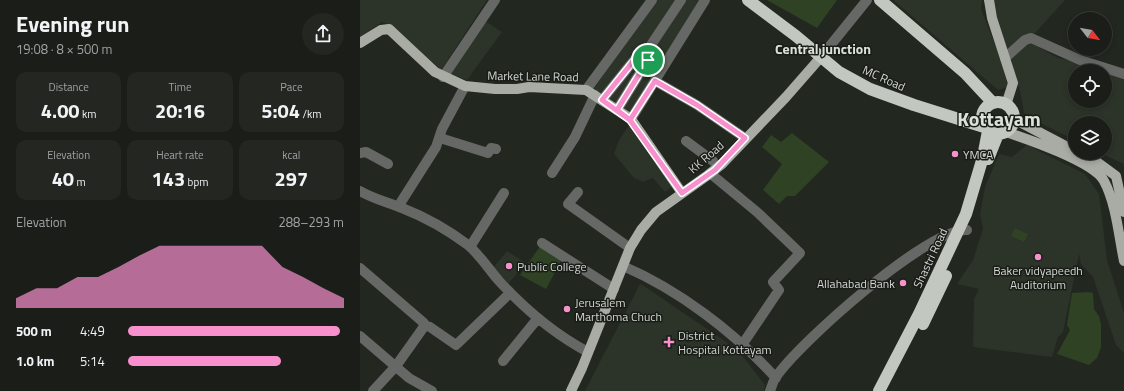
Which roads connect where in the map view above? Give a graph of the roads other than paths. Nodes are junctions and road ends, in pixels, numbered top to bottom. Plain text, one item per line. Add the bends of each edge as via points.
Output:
1 (495, 0) edge
2 (652, 0) edge
3 (681, 0) edge
4 (705, 0) edge
5 (748, 0) edge
6 (867, 0) edge
7 (880, 0) edge
8 (989, 0) edge
9 (360, 43) edge
10 (643, 57) junction
11 (820, 57) junction
12 (1005, 58) junction
13 (1124, 74) edge
14 (443, 76) junction
15 (655, 81) junction
16 (465, 86) junction
17 (586, 90) junction
18 (598, 98) junction
19 (993, 103) junction
20 (1006, 105) junction
21 (617, 110) junction
22 (1014, 119) junction
23 (630, 120) junction
24 (994, 131) junction
25 (440, 138) junction
26 (745, 138) junction
27 (686, 141) dead end
28 (1068, 147) edge
29 (496, 149) dead end
30 (360, 153) edge
31 (1092, 160) edge
32 (713, 161) dead end
33 (388, 164) dead end
34 (552, 173) dead end
35 (711, 174) dead end
36 (1119, 175) edge
37 (1104, 181) junction
38 (360, 191) edge
39 (578, 192) dead end
40 (504, 193) dead end
41 (682, 193) junction
42 (401, 208) junction
43 (1124, 212) edge
44 (963, 230) junction
45 (542, 243) dead end
46 (470, 247) junction
47 (630, 248) junction
48 (1124, 261) edge
49 (623, 266) junction
50 (360, 268) edge
51 (614, 289) junction
52 (510, 293) junction
53 (538, 318) junction
54 (424, 325) junction
55 (360, 336) edge
56 (742, 344) junction
57 (588, 352) junction
58 (503, 361) dead end
59 (396, 366) junction
60 (776, 378) junction
61 (373, 391) edge
62 (432, 391) edge
63 (571, 391) edge
64 (770, 391) edge
65 (880, 391) edge
66 (888, 391) edge

1 - 14 street
2 - 17 street
3 - 10 street
4 - 15 street
5 - 11 highway, MC Road
6 - 11 street
7 - 19 highway via 965,73
8 - 12 main road
9 - 14 main road, Market Lane Road via 380,30 389,29 430,68
10 - 18 street via 639,54
10 - 21 street via 648,60
11 - 24 highway, MC Road via 839,72 870,88
11 - 26 main road, KK Road via 786,97
12 - 13 street via 1025,40 1031,38 1080,60
12 - 20 main road via 1013,83
14 - 16 main road, Market Lane Road
15 - 23 street
15 - 26 street via 697,105
16 - 17 main road, Market Lane Road via 517,90 529,87
16 - 25 street via 442,129
17 - 18 main road, Market Lane Road
18 - 21 main road, Market Lane Road
18 - 34 street
19 - 20 highway
19 - 24 highway via 983,112 982,120
20 - 22 highway
21 - 23 main road, Market Lane Road
22 - 24 highway via 1010,129
22 - 28 main road
23 - 41 main road, Market Lane Road
24 - 37 main road, MC Road via 1043,144 1089,168
24 - 44 highway, Shastri Road via 976,207
25 - 29 street via 488,153 492,148
25 - 42 street via 401,202
26 - 41 main road, KK Road via 715,170
27 - 32 street
30 - 33 street via 366,152
31 - 36 main road
35 - 56 street via 800,252 773,282 779,290
36 - 37 main road
36 - 43 main road
37 - 48 main road, MC Road via 1110,192
38 - 42 street
39 - 47 street via 568,204
40 - 46 street
41 - 47 main road, KK Road via 651,218
42 - 46 street via 426,219
44 - 60 street via 928,244 883,277 837,315 796,354
44 - 65 highway, Shastri Road
44 - 66 highway, Shastri Road via 935,301
45 - 51 street
46 - 52 street
47 - 49 main road, KK Road
49 - 51 main road, KK Road
49 - 56 street via 666,287
50 - 54 street via 423,321
51 - 57 main road, KK Road
52 - 53 street
52 - 54 street via 456,345
53 - 57 street
53 - 58 street
54 - 59 street
55 - 59 street
56 - 60 street
57 - 63 main road, KK Road
59 - 61 street
59 - 62 street via 409,378
60 - 64 street

